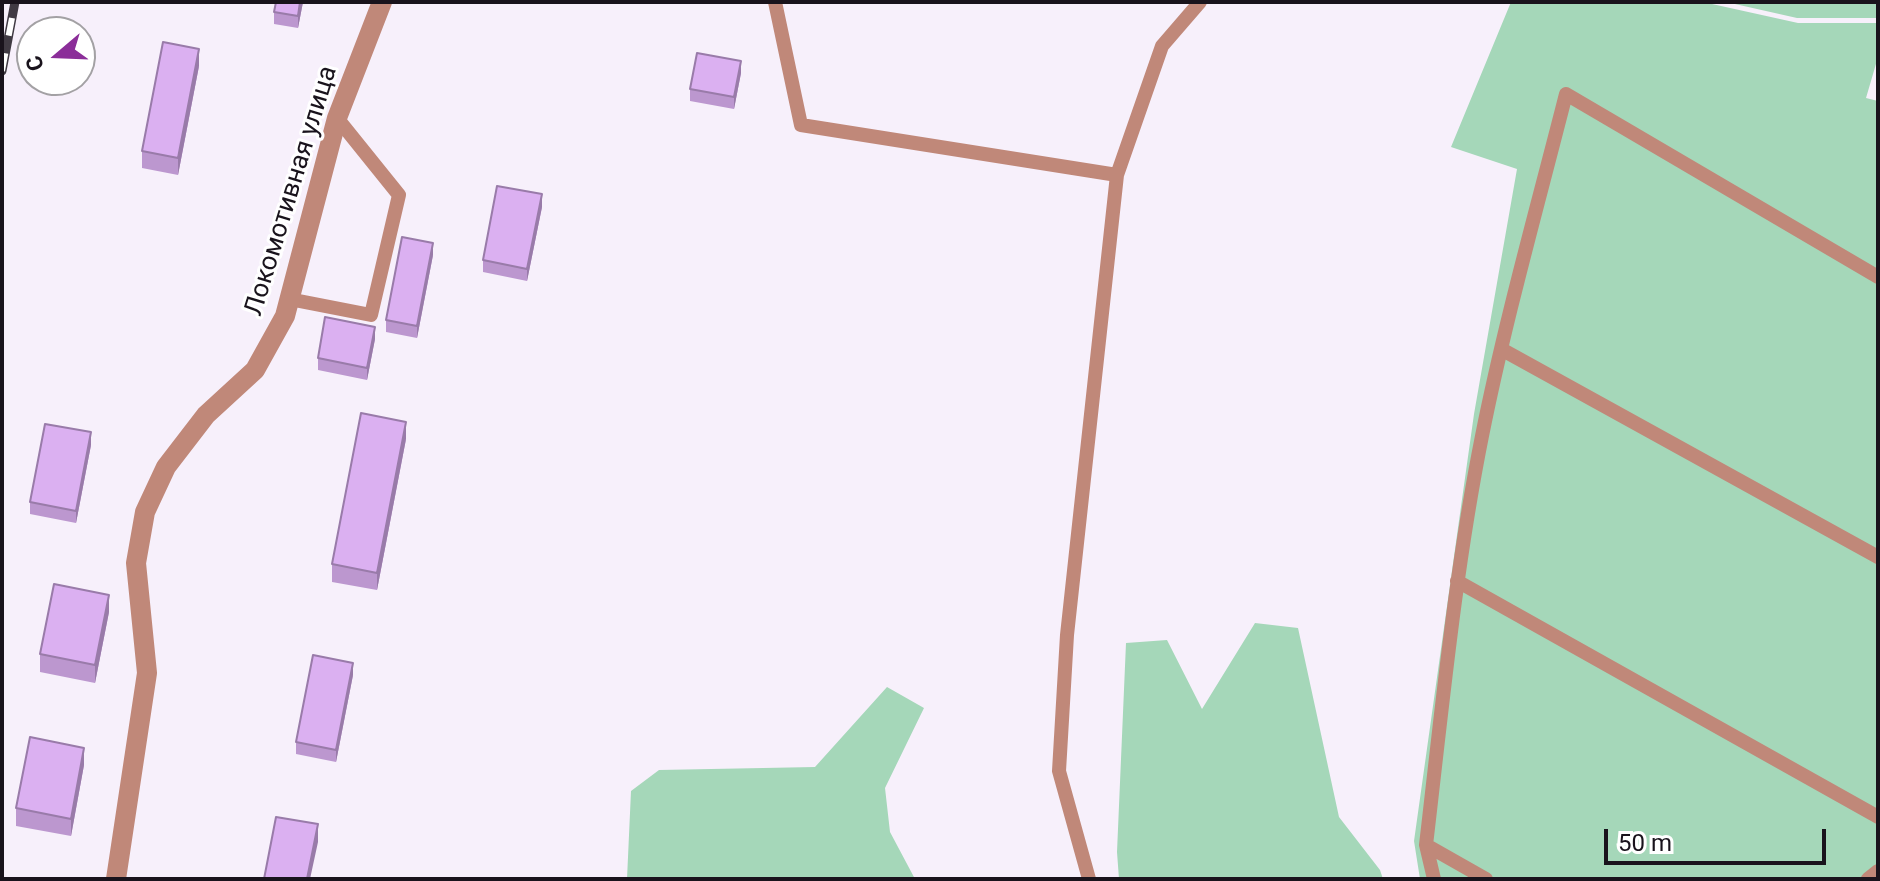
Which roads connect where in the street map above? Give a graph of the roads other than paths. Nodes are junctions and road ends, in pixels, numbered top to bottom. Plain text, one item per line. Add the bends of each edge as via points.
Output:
1 (382, 2) edge
2 (775, 2) edge
3 (1200, 2) edge
4 (337, 118) junction
5 (1117, 175) junction
6 (1878, 277) edge
7 (289, 299) junction
8 (1501, 349) junction
9 (1878, 557) edge
10 (1457, 581) junction
11 (1878, 817) edge
12 (1426, 845) junction
13 (1878, 871) edge
14 (116, 879) edge
15 (1089, 879) edge
16 (1434, 879) edge
17 (1486, 879) edge
18 (1868, 879) edge

1 - 4 street, Локомотивная улица
2 - 5 lane via 801,125
3 - 5 lane via 1162,46
4 - 7 street, Локомотивная улица
4 - 7 lane via 399,195 371,315
5 - 15 lane via 1067,635 1059,771
6 - 8 lane via 1566,94
7 - 14 street, Локомотивная улица via 255,370 206,415 166,467 145,512 136,563 147,673
8 - 9 lane
8 - 10 lane
10 - 11 lane
10 - 12 lane
12 - 16 lane
12 - 17 lane
13 - 18 lane

